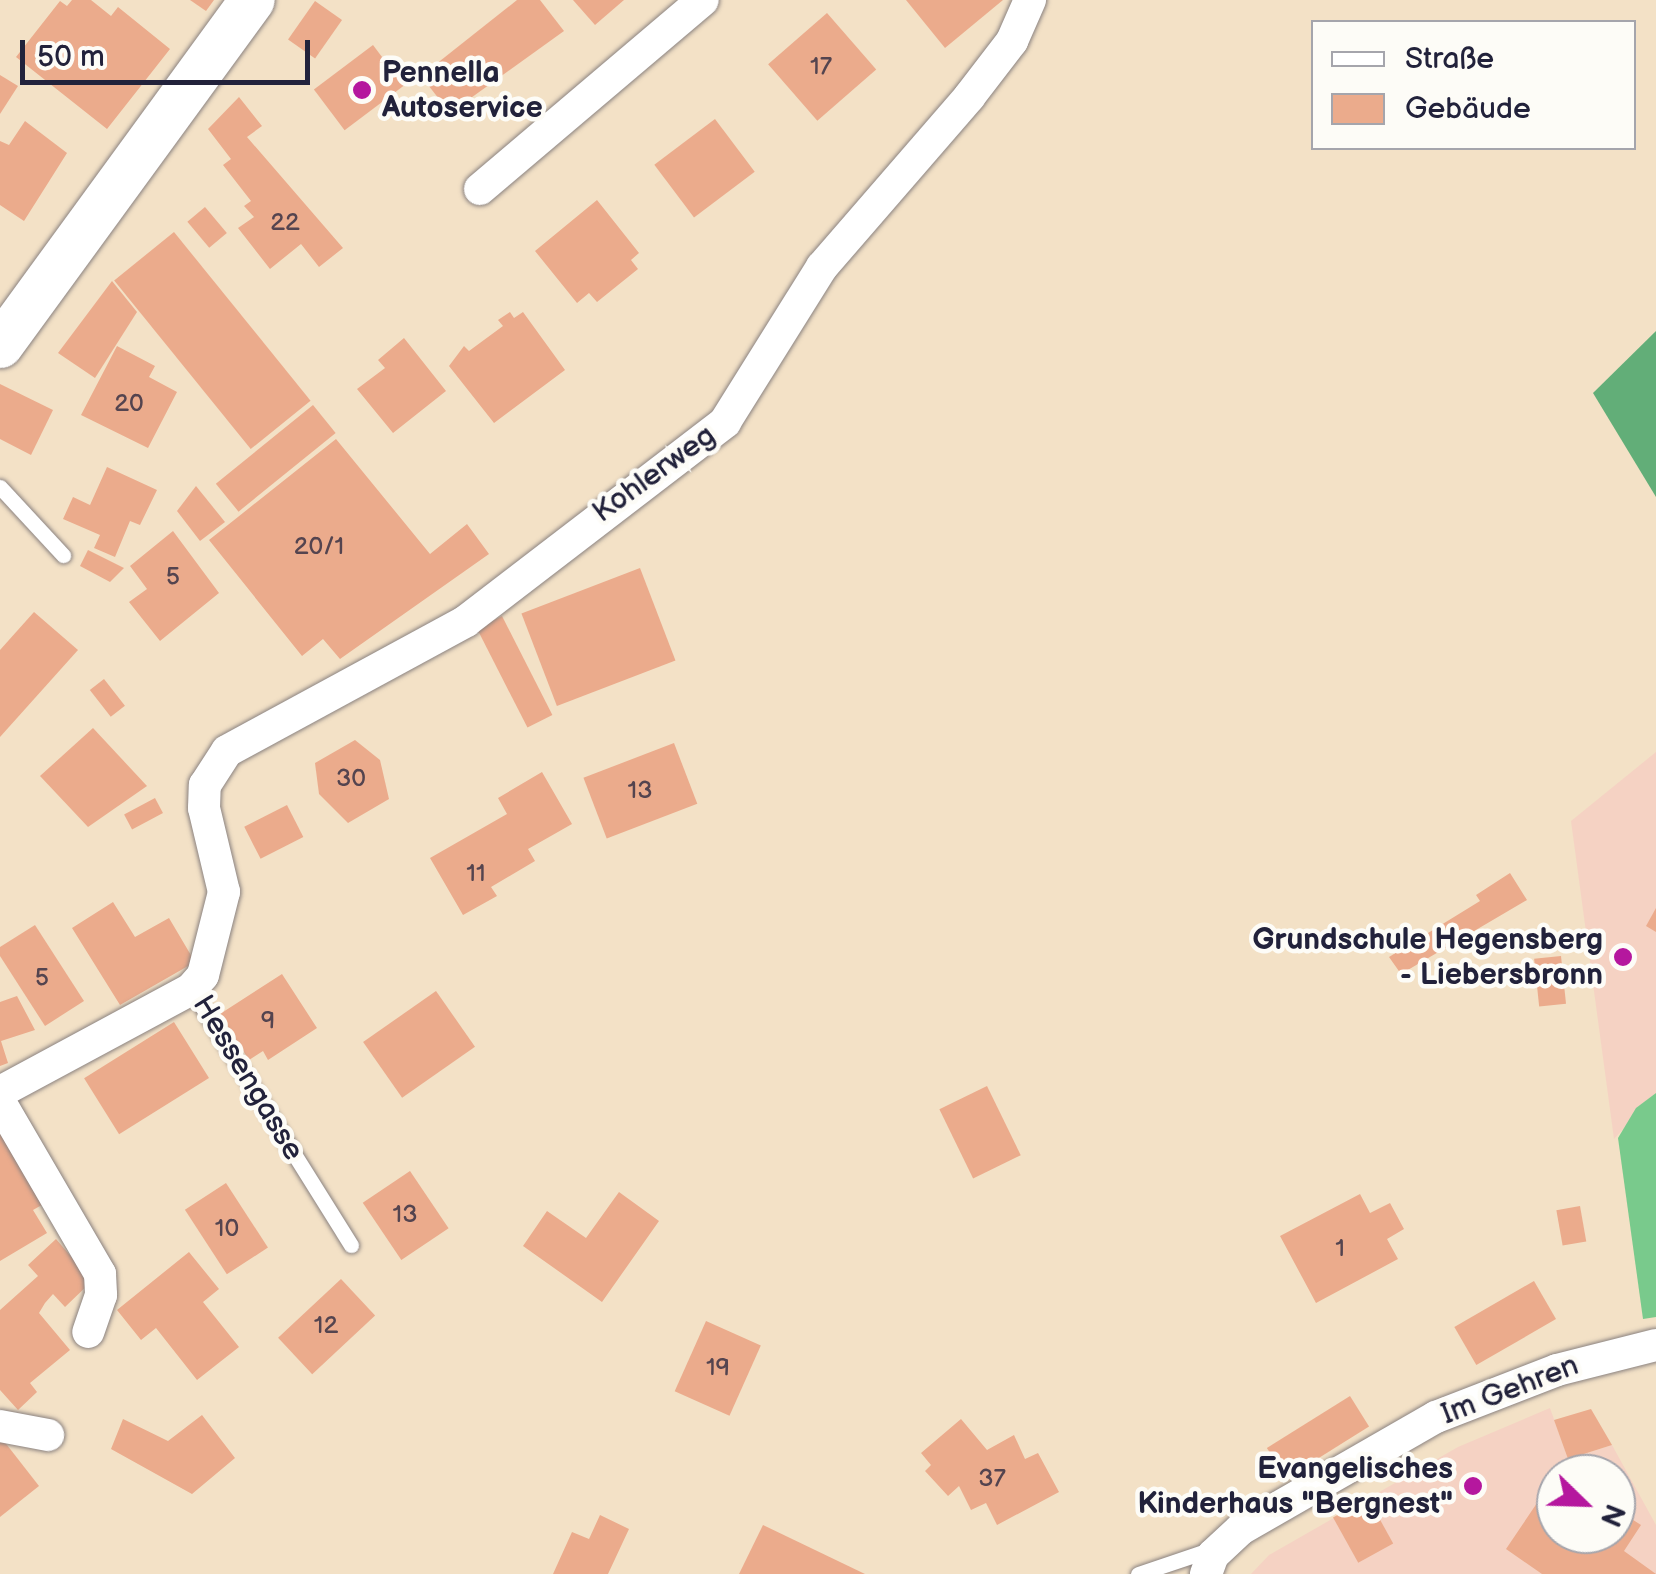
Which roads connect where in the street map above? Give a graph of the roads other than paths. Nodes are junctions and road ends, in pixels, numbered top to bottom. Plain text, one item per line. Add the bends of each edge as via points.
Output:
1 (252, 0) edge
2 (703, 0) edge
3 (1030, 0) edge
4 (480, 189) dead end
5 (0, 345) edge
6 (0, 487) edge
7 (63, 556) dead end
8 (205, 785) joint
9 (191, 988) junction
10 (0, 1092) edge
11 (0, 1102) edge
12 (351, 1245) dead end
13 (88, 1332) dead end
14 (1656, 1345) edge
15 (0, 1426) edge
16 (48, 1435) dead end
17 (1213, 1561) edge
18 (1138, 1574) edge

1 - 5 street
2 - 4 street
3 - 8 street, Kohlerweg via 1012,41 969,98 822,267 725,422 466,621 246,738 216,762
6 - 7 lane
8 - 9 street, Hessengasse via 224,892 206,967
9 - 10 street
9 - 12 lane, Hessengasse
11 - 13 street via 100,1274 101,1295
14 - 17 street, Im Gehren via 1470,1400 1242,1528
15 - 16 street
17 - 18 lane, Im Gehren

